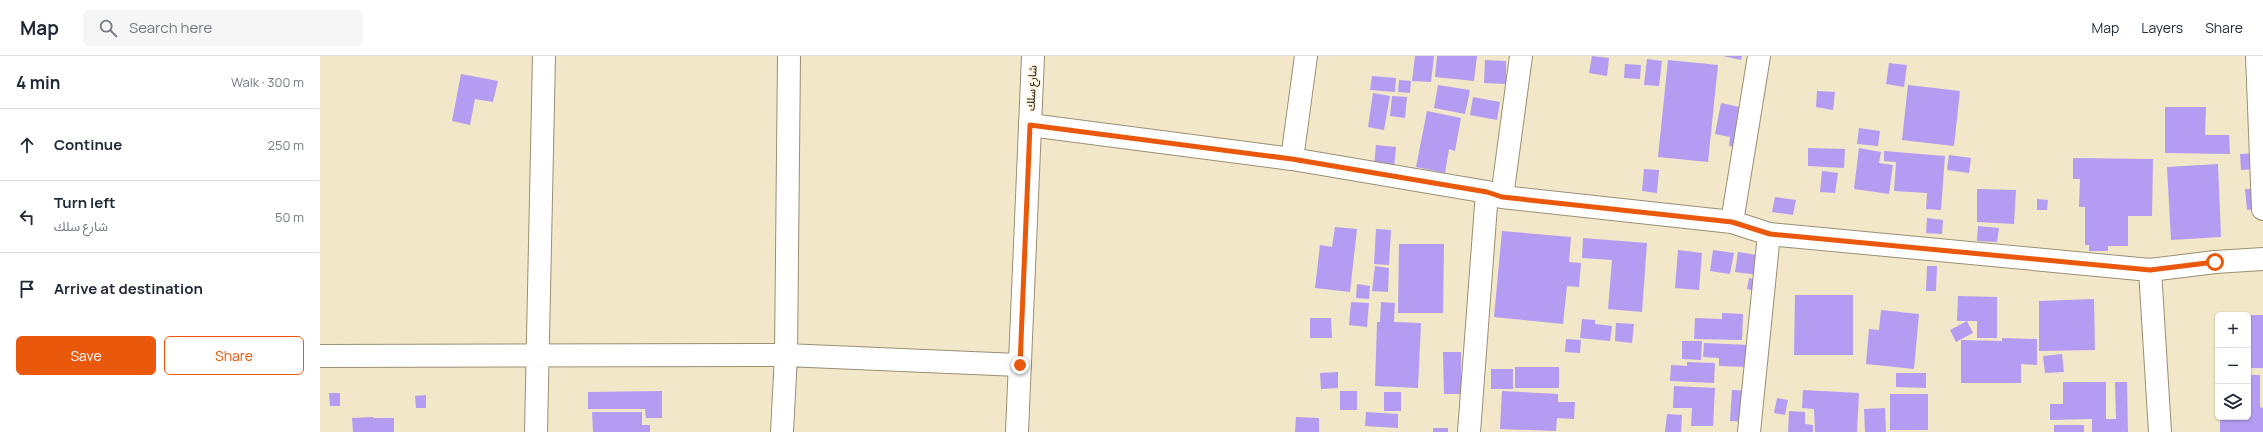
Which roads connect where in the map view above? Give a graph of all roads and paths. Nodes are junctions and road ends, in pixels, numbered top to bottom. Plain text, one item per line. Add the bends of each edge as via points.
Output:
1 (544, 56) edge
2 (789, 56) edge
3 (1033, 56) edge
4 (1306, 56) edge
5 (1521, 56) edge
6 (1758, 56) edge
7 (2257, 56) edge
8 (1030, 125) junction
9 (1292, 159) junction
10 (1494, 195) junction
11 (2263, 209) edge
12 (1732, 222) junction
13 (1770, 234) junction
14 (2263, 259) edge
15 (2150, 270) junction
16 (786, 355) junction
17 (320, 356) edge
18 (537, 357) junction
19 (1020, 365) junction
20 (536, 432) edge
21 (782, 432) edge
22 (1017, 432) edge
23 (1469, 432) edge
24 (1750, 432) edge
25 (2160, 432) edge

1 - 18 street
2 - 16 street
3 - 8 street, شارع سلك
4 - 9 street
5 - 10 street
6 - 12 street
7 - 11 street
8 - 9 street
8 - 19 street, شارع سلك
9 - 10 street
10 - 12 street
10 - 23 street
12 - 13 street
13 - 15 street
13 - 24 street
14 - 15 street
15 - 25 street
16 - 18 street
16 - 19 street
16 - 21 street
17 - 18 street
18 - 20 street
19 - 22 street, شارع سلك

